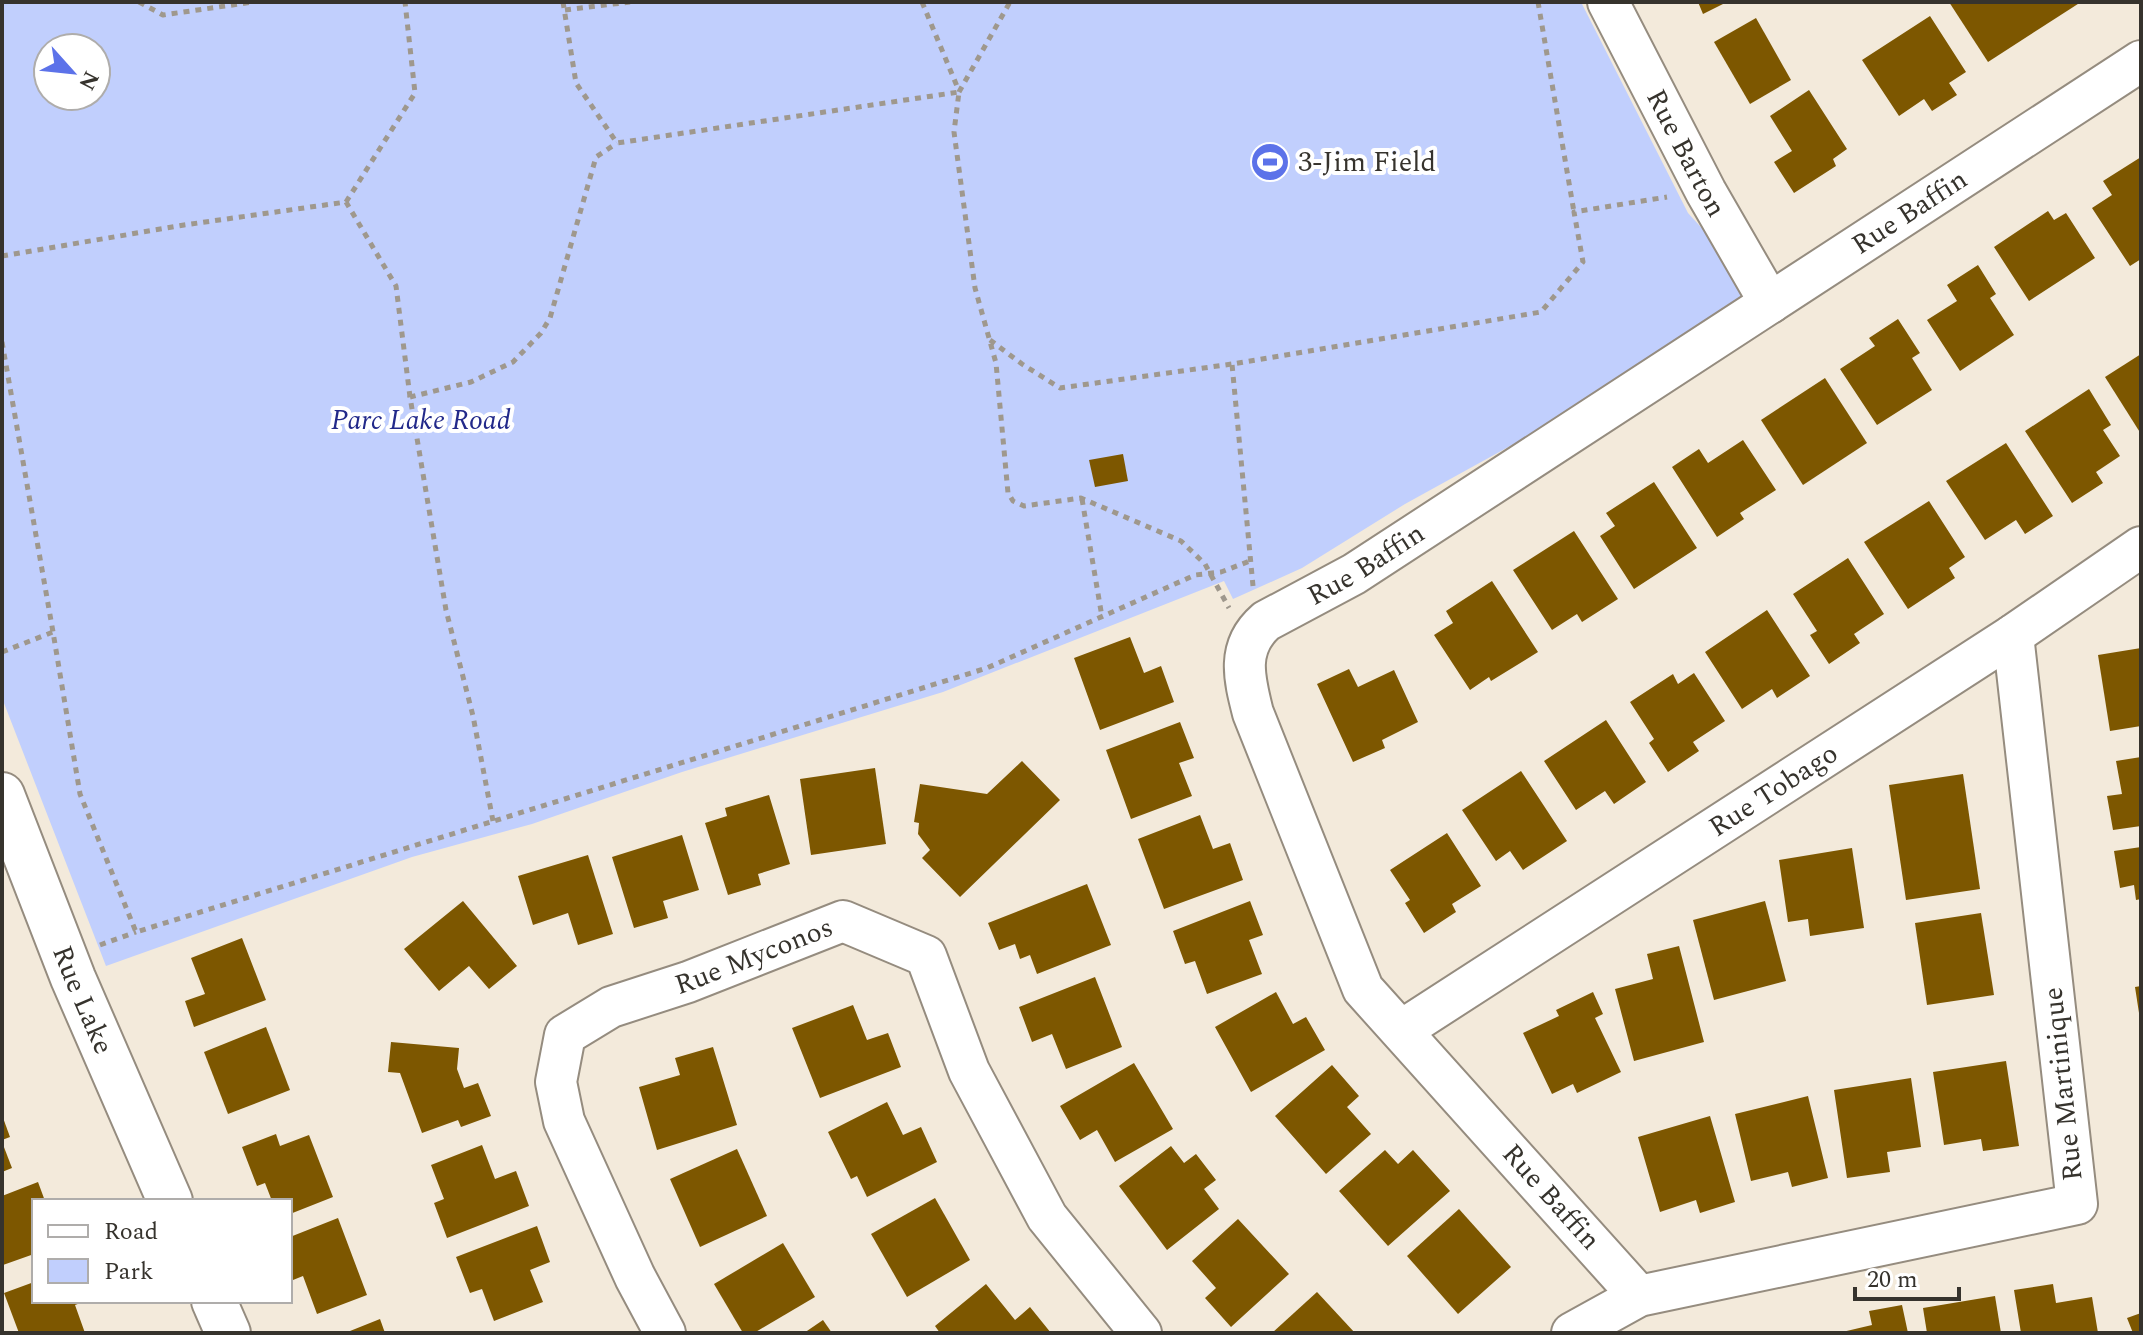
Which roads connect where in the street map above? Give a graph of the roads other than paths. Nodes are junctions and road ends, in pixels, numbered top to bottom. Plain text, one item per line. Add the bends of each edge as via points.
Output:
1 (1608, 2) edge
2 (2141, 61) edge
3 (1770, 303) junction
4 (2141, 547) edge
5 (2013, 635) junction
6 (2, 795) edge
7 (1402, 1030) junction
8 (169, 1199) edge
9 (1639, 1296) junction
10 (215, 1303) edge
11 (228, 1333) edge
12 (665, 1333) edge
13 (1141, 1333) edge
14 (1572, 1333) edge

1 - 3 street, Rue Barton
2 - 3 street, Rue Baffin
3 - 7 street, Rue Baffin via 1367,566 1266,621 1250,638 1245,670 1253,713 1363,989
4 - 5 street, Rue Tobago
5 - 7 street, Rue Tobago
5 - 9 street, Rue Martinique via 2077,1204
6 - 8 street, Rue Lake via 73,978
7 - 9 street, Rue Baffin
9 - 14 street, Rue Martinique
10 - 11 street
12 - 13 street, Rue Myconos via 564,1121 556,1082 565,1035 611,1007 843,921 926,956 969,1071 1047,1217

